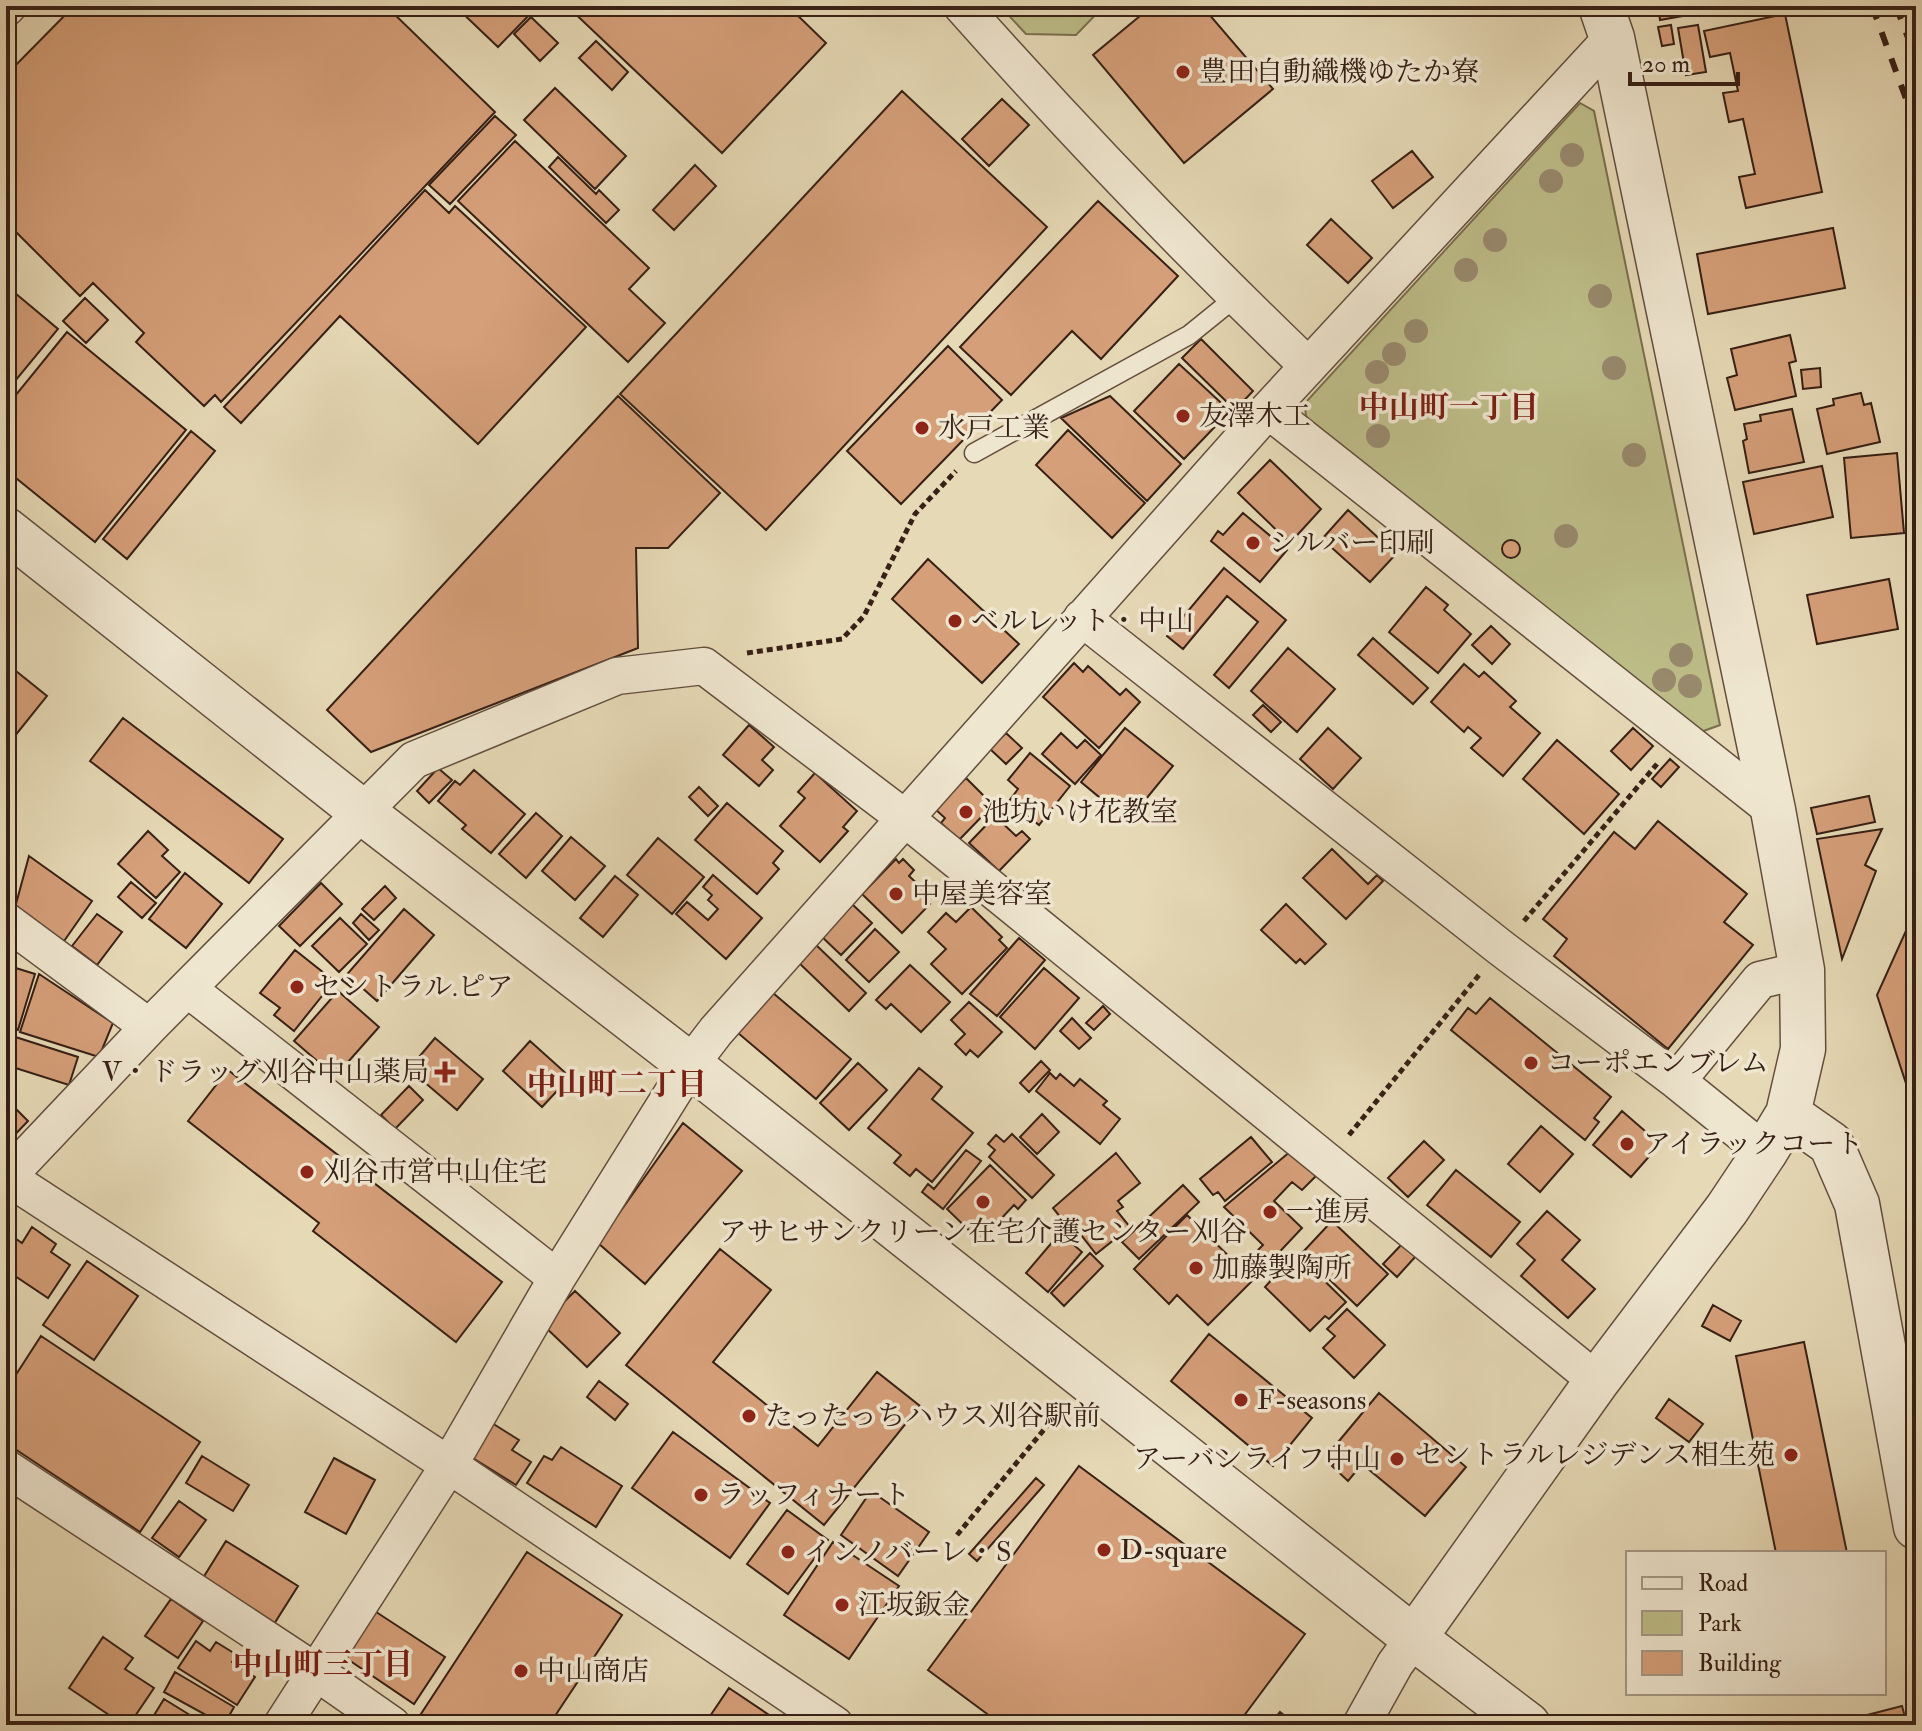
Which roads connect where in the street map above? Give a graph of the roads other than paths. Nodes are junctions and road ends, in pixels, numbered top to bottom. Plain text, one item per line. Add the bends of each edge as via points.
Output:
1 (962, 6) edge
2 (1606, 22) edge
3 (1236, 297) junction
4 (1308, 366) junction
5 (1268, 410) junction
6 (974, 453) road end
7 (6, 530) edge
8 (1082, 618) junction
9 (1773, 810) junction
10 (361, 811) junction
11 (906, 819) junction
12 (6, 921) edge
13 (1802, 970) junction
14 (188, 989) junction
15 (149, 1027) junction
16 (690, 1065) junction
17 (1677, 1081) junction
18 (1788, 1114) junction
19 (1765, 1152) junction
20 (6, 1177) edge
21 (557, 1278) junction
22 (1597, 1381) junction
23 (449, 1465) junction
24 (6, 1468) edge
25 (1916, 1527) edge
26 (1414, 1638) junction
27 (316, 1672) junction
28 (282, 1725) edge
29 (392, 1725) edge
30 (835, 1725) edge
31 (1361, 1725) edge
32 (1528, 1725) edge

1 - 3 street
2 - 4 street
2 - 9 street
3 - 4 street
3 - 6 lane via 1189,335
4 - 5 street
5 - 8 street
5 - 9 street
7 - 10 street
8 - 11 street
8 - 17 street
9 - 13 street
10 - 11 street via 414,760 617,676 704,666
10 - 14 street
10 - 16 street
11 - 16 street
11 - 22 street
12 - 15 street
13 - 17 street via 1760,980
13 - 18 street via 1803,1049
14 - 15 street
14 - 21 street
15 - 20 street
16 - 21 street
16 - 26 street
17 - 19 street
18 - 19 street
18 - 25 street via 1831,1144 1857,1204
19 - 22 street
20 - 23 street
21 - 23 street
22 - 26 street
23 - 27 street
23 - 30 street
24 - 27 street
26 - 31 street
26 - 32 street
27 - 28 street
27 - 29 street

